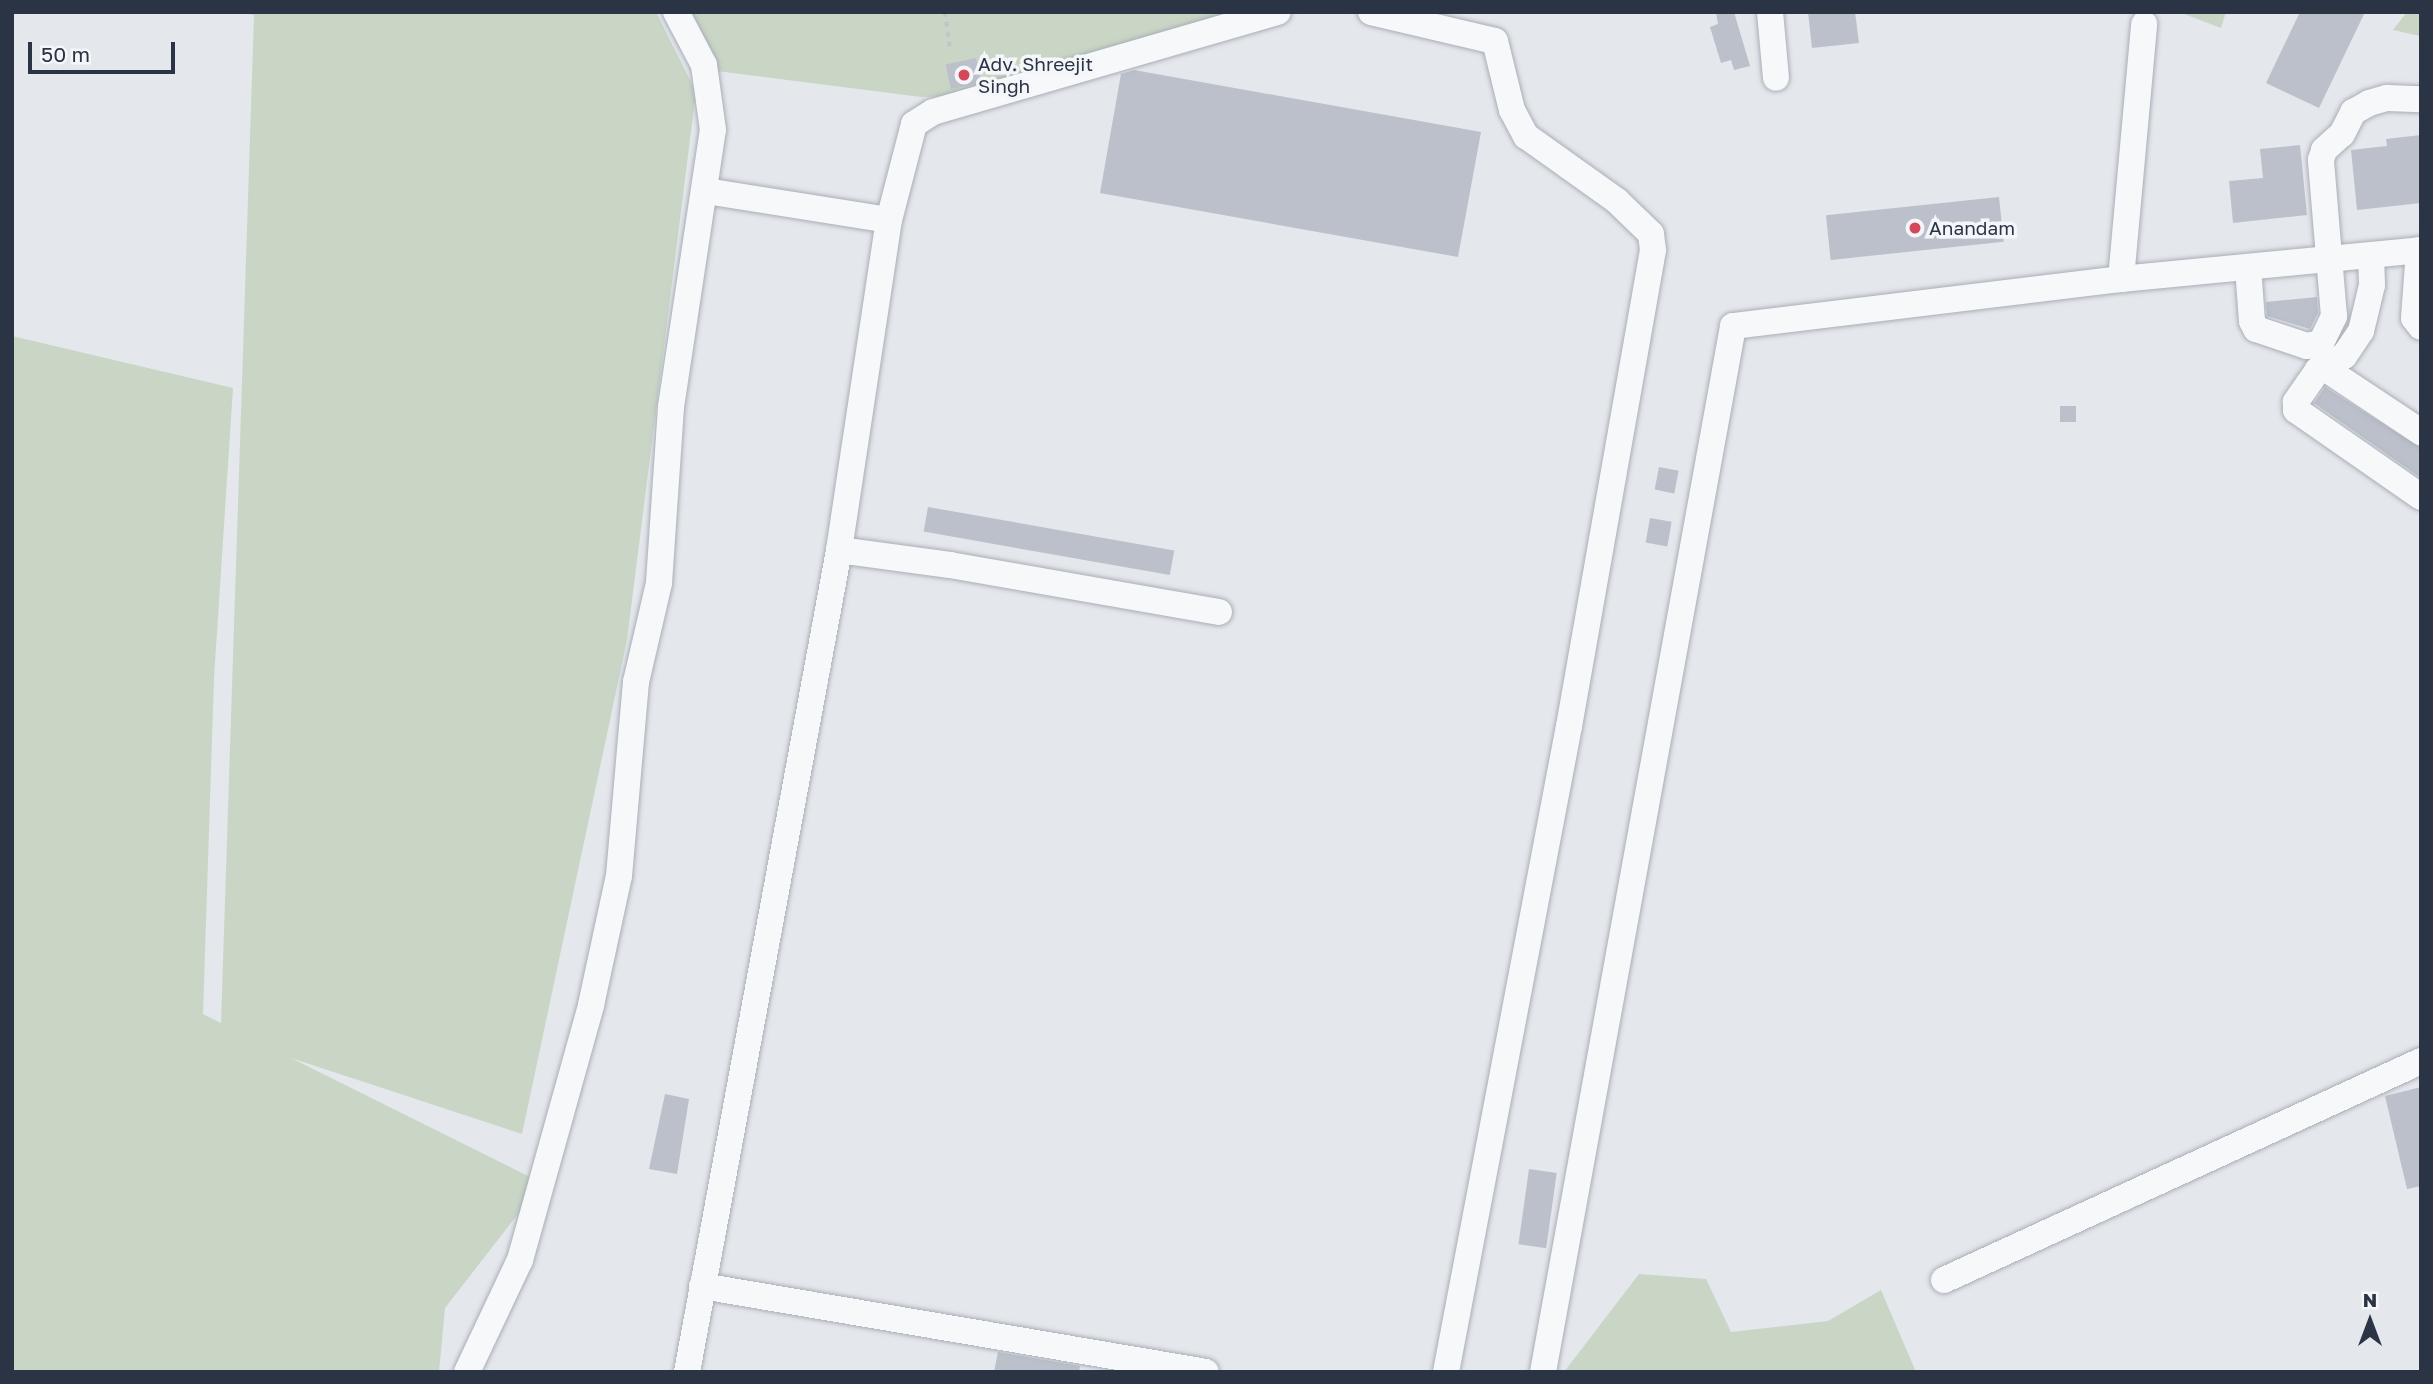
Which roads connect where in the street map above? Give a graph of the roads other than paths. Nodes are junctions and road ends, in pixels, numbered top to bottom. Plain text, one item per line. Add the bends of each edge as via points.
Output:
1 (676, 12) edge
2 (1278, 12) edge
3 (1371, 12) edge
4 (1770, 12) edge
5 (2144, 24) dead end
6 (1776, 78) dead end
7 (2421, 99) edge
8 (706, 191) junction
9 (889, 220) junction
10 (2420, 250) edge
11 (2371, 255) junction
12 (2329, 259) junction
13 (2248, 267) junction
14 (2121, 279) junction
15 (2421, 327) edge
16 (2323, 367) junction
17 (2421, 432) edge
18 (2421, 497) edge
19 (839, 550) junction
20 (1219, 612) dead end
21 (2421, 1061) edge
22 (1944, 1280) dead end
23 (702, 1286) junction
24 (467, 1372) edge
25 (687, 1372) edge
26 (1206, 1372) edge
27 (1446, 1372) edge
28 (1543, 1372) edge

1 - 8 street via 710,86 713,130
2 - 9 street via 922,117 908,139
3 - 27 street via 1495,41 1512,110 1526,136 1618,201 1651,234 1653,250 1569,726
4 - 6 street
5 - 14 street
7 - 12 street via 2387,98 2369,103 2353,112 2342,134 2324,150
8 - 9 street
8 - 24 street via 671,407 659,583 636,682 619,876 591,1005 520,1260
9 - 19 street
10 - 11 street
10 - 15 street via 2414,318
11 - 12 street
11 - 16 street via 2372,285 2361,331 2344,356
12 - 13 street
12 - 13 street via 2334,316 2322,343 2307,346 2256,329
13 - 14 street
14 - 28 street via 1733,326
16 - 17 street
16 - 18 street via 2296,402 2296,410
19 - 20 street
19 - 23 street
21 - 22 street
23 - 25 street
23 - 26 street

